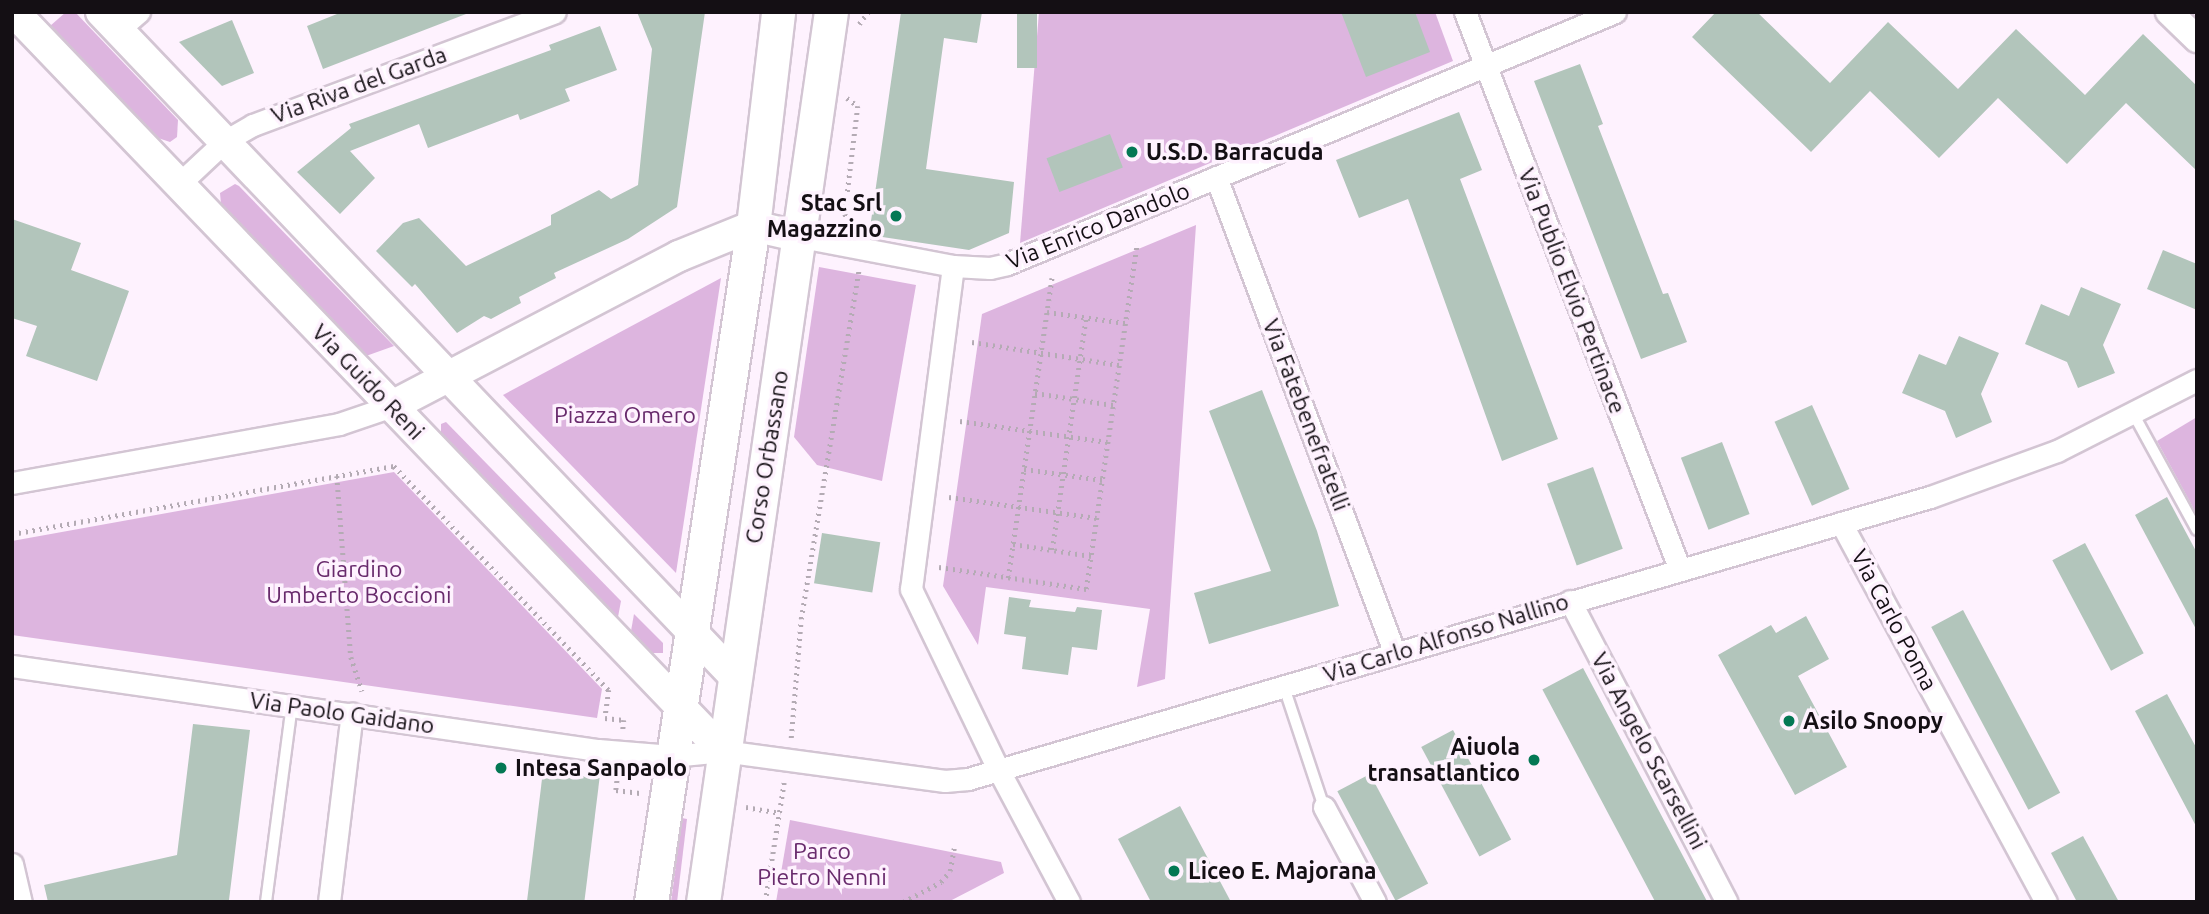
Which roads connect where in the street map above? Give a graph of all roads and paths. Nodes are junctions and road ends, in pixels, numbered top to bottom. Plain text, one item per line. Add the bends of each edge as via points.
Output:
1 (14, 12) edge
2 (555, 12) edge
3 (778, 12) edge
4 (868, 12) edge
5 (1465, 12) edge
6 (1615, 12) edge
7 (2169, 12) edge
8 (119, 18) edge
9 (839, 21) edge
10 (2197, 39) edge
11 (1486, 66) junction
12 (839, 91) dead end
13 (225, 141) junction
14 (1216, 177) junction
15 (179, 184) junction
16 (753, 226) junction
17 (801, 237) junction
18 (1137, 243) dead end
19 (862, 251) junction
20 (954, 266) junction
21 (1052, 278) dead end
22 (1047, 312) junction
23 (1086, 318) junction
24 (1125, 323) junction
25 (972, 342) dead end
26 (1041, 353) junction
27 (1080, 359) junction
28 (1119, 365) junction
29 (452, 377) junction
30 (2197, 380) edge
31 (1035, 393) junction
32 (1074, 399) junction
33 (1113, 405) junction
34 (392, 406) junction
35 (2134, 415) junction
36 (960, 421) dead end
37 (1029, 431) junction
38 (1068, 437) junction
39 (1108, 442) junction
40 (1024, 469) junction
41 (1063, 475) junction
42 (337, 476) junction
43 (1102, 480) junction
44 (12, 483) edge
45 (949, 496) dead end
46 (1018, 507) junction
47 (1058, 513) junction
48 (1097, 518) junction
49 (1841, 523) junction
50 (2197, 530) edge
51 (12, 534) edge
52 (1013, 544) junction
53 (1052, 550) junction
54 (1091, 556) junction
55 (939, 567) dead end
56 (1680, 570) junction
57 (1008, 578) junction
58 (1570, 601) junction
59 (692, 631) junction
60 (1395, 654) junction
61 (12, 666) edge
62 (733, 675) junction
63 (1283, 687) junction
64 (369, 692) dead end
65 (292, 705) junction
66 (680, 705) junction
67 (352, 713) junction
68 (723, 751) junction
69 (621, 752) junction
70 (672, 756) junction
71 (788, 760) junction
72 (998, 769) junction
73 (666, 796) junction
74 (717, 802) junction
75 (1324, 807) joint
76 (780, 813) junction
77 (954, 848) dead end
78 (12, 863) edge
79 (22, 902) edge
80 (266, 902) edge
81 (328, 902) edge
82 (651, 902) edge
83 (703, 902) edge
84 (765, 902) edge
85 (903, 902) edge
86 (1069, 902) edge
87 (1375, 902) edge
88 (1727, 902) edge
89 (2046, 902) edge

1 - 15 main road, Via Guido Reni
2 - 13 street, Via Riva del Garda via 253,125
3 - 16 main road, Corso Orbassano
4 - 9 path via 867,19
5 - 11 street, Via Publio Elvio Pertinace
6 - 11 street, Via Enrico Dandolo
7 - 10 street
8 - 13 main road
9 - 17 main road, Corso Orbassano
11 - 14 street, Via Enrico Dandolo
11 - 56 street, Via Publio Elvio Pertinace
12 - 19 path via 858,106 845,214
13 - 15 street, Via Riva del Garda
13 - 29 main road
14 - 20 street, Via Enrico Dandolo via 1007,264
14 - 60 street, Via Fatebenefratelli
15 - 34 main road, Via Guido Reni
16 - 17 main road
16 - 29 main road via 679,256
16 - 59 main road, Corso Orbassano
17 - 19 street, Via Enrico Dandolo
17 - 62 main road, Corso Orbassano
18 - 24 path
19 - 20 street, Via Enrico Dandolo
19 - 71 path via 801,619
20 - 72 street via 911,589
21 - 22 path
22 - 23 path
22 - 26 path
23 - 24 path
23 - 27 path
24 - 28 path
25 - 26 path
26 - 27 path
26 - 31 path
27 - 28 path
27 - 32 path
28 - 33 path
29 - 34 main road
29 - 59 main road
30 - 35 street, Via Carlo Alfonso Nallino
31 - 32 path
31 - 37 path
32 - 33 path
32 - 38 path
33 - 39 path
34 - 44 street via 339,424
34 - 66 main road, Via Guido Reni
35 - 49 street, Via Carlo Alfonso Nallino via 1992,476
35 - 50 lane
36 - 37 path
37 - 38 path
37 - 40 path
38 - 39 path
38 - 41 path
39 - 43 path
40 - 41 path
40 - 46 path
41 - 43 path
41 - 47 path
42 - 51 path
42 - 64 path via 351,657 359,691
42 - 69 path via 394,466 609,690 605,718 624,720
43 - 48 path
45 - 46 path
46 - 47 path
46 - 52 path
47 - 48 path
47 - 53 path
48 - 54 path
49 - 56 street, Via Carlo Alfonso Nallino
49 - 89 street, Via Carlo Poma
52 - 53 path
52 - 57 path
53 - 54 path
54 - 57 path via 1087,589
55 - 57 path
56 - 58 street, Via Carlo Alfonso Nallino
58 - 60 street, Via Carlo Alfonso Nallino
58 - 88 street, Via Angelo Scarsellini
59 - 62 main road
59 - 66 main road, Corso Orbassano
60 - 63 street, Via Carlo Alfonso Nallino
61 - 65 street, Via Paolo Gaidano
62 - 68 main road, Corso Orbassano
63 - 72 street, Via Carlo Alfonso Nallino
63 - 75 lane
65 - 67 street, Via Paolo Gaidano
65 - 80 lane
66 - 68 main road, Via Guido Reni
66 - 70 main road, Corso Orbassano
67 - 69 street, Via Paolo Gaidano
67 - 81 street
68 - 70 street, Via Carlo Alfonso Nallino
68 - 71 street, Via Carlo Alfonso Nallino
68 - 74 main road, Corso Orbassano
69 - 70 street, Via Paolo Gaidano
69 - 73 path via 616,790
70 - 73 main road, Corso Orbassano
71 - 72 street, Via Carlo Alfonso Nallino via 945,781
71 - 76 path
72 - 86 street
73 - 82 main road, Corso Orbassano
74 - 76 path
74 - 83 main road, Corso Orbassano
75 - 87 street
76 - 84 path
77 - 85 path via 950,872 941,882
78 - 79 street

